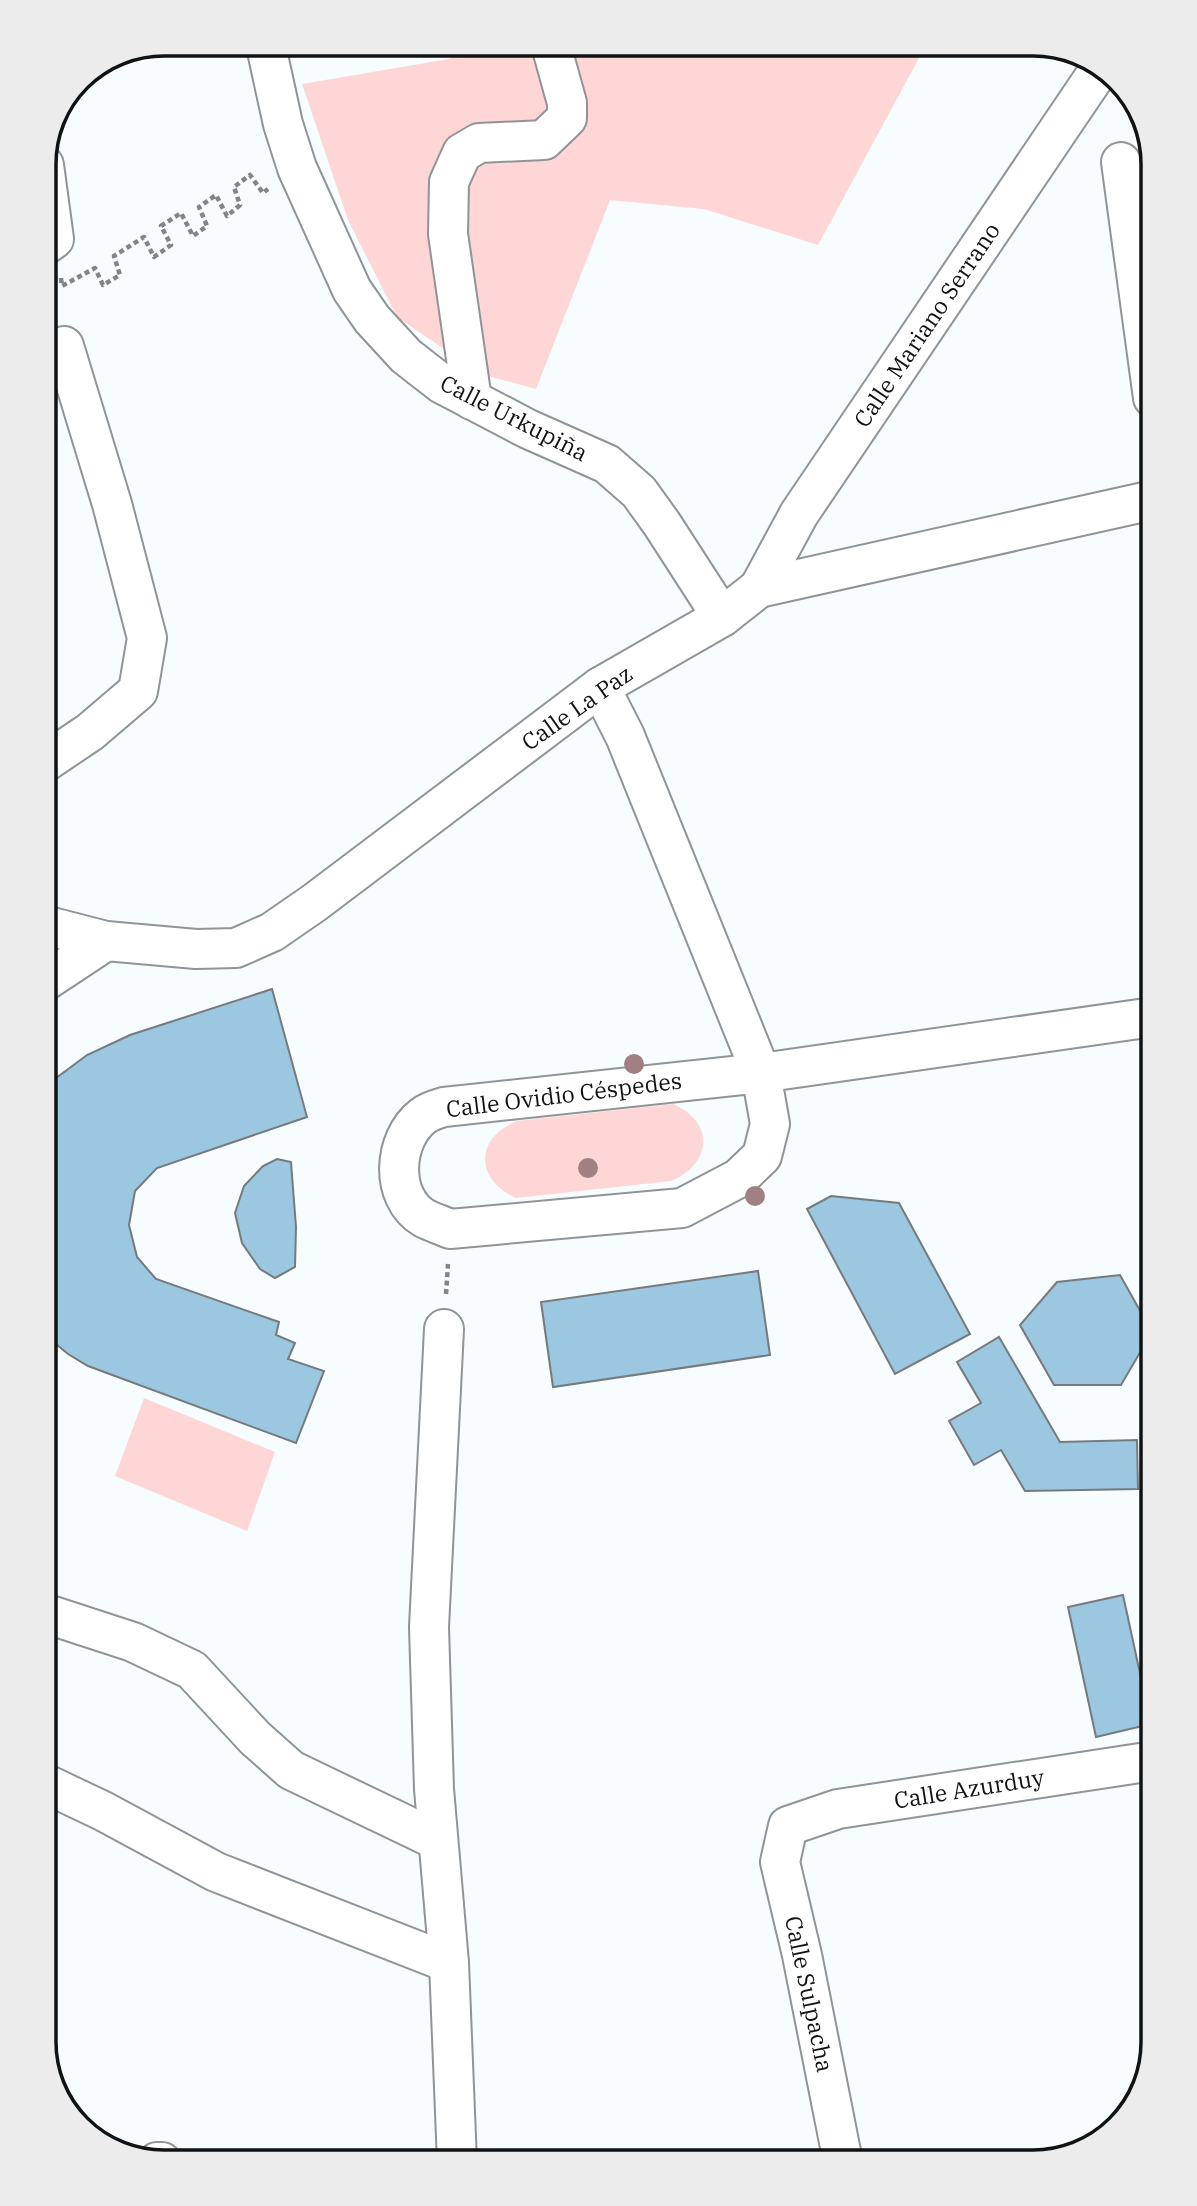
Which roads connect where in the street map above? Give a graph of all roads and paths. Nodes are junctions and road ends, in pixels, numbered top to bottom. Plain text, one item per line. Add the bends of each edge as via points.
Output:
1 (268, 56) edge
2 (554, 56) edge
3 (1095, 76) edge
4 (1121, 162) dead end
5 (297, 168) junction
6 (56, 266) edge
7 (1141, 310) edge
8 (64, 346) dead end
9 (472, 400) junction
10 (1141, 503) edge
11 (759, 588) junction
12 (722, 617) junction
13 (600, 687) junction
14 (56, 755) edge
15 (56, 928) edge
16 (106, 941) junction
17 (56, 974) edge
18 (1141, 1019) edge
19 (761, 1073) junction
20 (450, 1228) junction
21 (444, 1329) joint
22 (56, 1617) edge
23 (1141, 1763) edge
24 (56, 1789) edge
25 (788, 1826) joint
26 (438, 1840) junction
27 (449, 1963) junction
28 (457, 2150) edge
29 (842, 2150) edge

1 - 5 street, Calle Urkupiña
2 - 9 street via 568,118 544,140 478,143 462,153 449,183 448,234
3 - 11 street, Calle Mariano Serrano via 799,514
4 - 7 street
5 - 6 path via 263,193 250,175 234,187 240,205 227,216 216,195 199,207 207,226 193,236 181,213 161,226 171,245 154,257 144,237 114,256 120,275 103,285 95,268 62,286
5 - 9 street, Calle Urkupiña via 352,290 372,319 406,356
8 - 14 street via 147,638 138,691
9 - 12 street, Calle Urkupiña via 607,464 639,492
10 - 11 street, Calle La Paz
11 - 12 street, Calle La Paz
12 - 13 street, Calle La Paz
13 - 16 street, Calle La Paz via 272,932 236,948
13 - 19 street via 625,736
15 - 16 street, Calle La Paz
16 - 17 street
18 - 19 street, Calle Ovidio Céspedes
19 - 20 street via 769,1125 762,1156 739,1178 682,1208
19 - 20 street, Calle Ovidio Céspedes via 444,1107 423,1116 400,1150 398,1180 422,1217
20 - 21 path
21 - 26 street via 429,1627
22 - 26 street via 133,1642 192,1670 291,1770
23 - 25 street, Calle Azurduy via 838,1809
24 - 27 street via 216,1872
25 - 29 street, Calle Sulpacha via 780,1862
26 - 27 street
27 - 28 street

